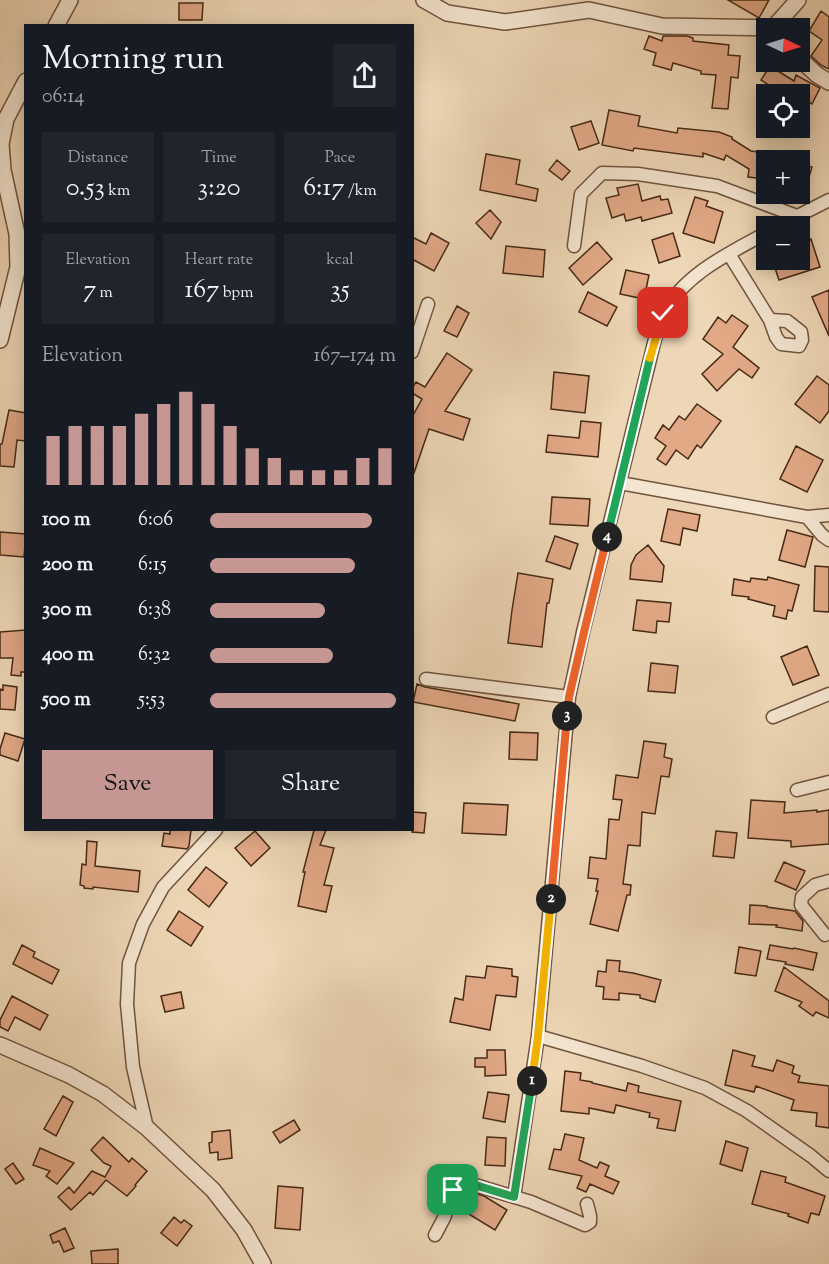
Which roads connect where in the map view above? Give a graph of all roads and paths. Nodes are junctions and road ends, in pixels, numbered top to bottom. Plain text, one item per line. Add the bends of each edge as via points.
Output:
1 (70, 0) edge
2 (424, 0) edge
3 (798, 0) edge
4 (782, 18) edge
5 (57, 24) edge
6 (756, 28) edge
7 (810, 68) edge
8 (829, 82) edge
9 (24, 85) edge
10 (829, 200) edge
11 (797, 216) joint
12 (756, 239) edge
13 (574, 246) dead end
14 (729, 254) junction
15 (428, 304) dead end
16 (770, 320) dead end
17 (0, 340) edge
18 (414, 346) edge
19 (620, 483) junction
20 (829, 515) edge
21 (807, 517) junction
22 (829, 540) edge
23 (426, 679) dead end
24 (829, 694) edge
25 (569, 697) junction
26 (773, 717) dead end
27 (829, 782) edge
28 (797, 790) dead end
29 (215, 831) edge
30 (829, 881) edge
31 (825, 935) dead end
32 (538, 1036) junction
33 (0, 1045) edge
34 (147, 1128) junction
35 (829, 1171) edge
36 (514, 1197) junction
37 (587, 1204) dead end
38 (435, 1235) dead end
39 (263, 1264) edge

1 - 5 street
2 - 6 street via 447,13 505,22 589,10 662,26
3 - 4 street
7 - 8 street
9 - 17 street via 6,119 1,144 17,234 18,267
10 - 11 street
11 - 13 street via 717,186 602,172 581,194
12 - 14 street
14 - 16 street
14 - 19 street via 697,275 663,313
15 - 18 street
19 - 21 street
19 - 25 street
20 - 21 street
21 - 22 street
23 - 25 street
24 - 26 street
25 - 32 street
27 - 28 street
29 - 34 street via 163,887 143,924 129,963 127,1004 133,1066
30 - 31 street via 815,885 802,897 801,905
32 - 35 street via 705,1088 747,1111
32 - 36 street
33 - 34 street via 69,1075
34 - 39 street via 213,1190 244,1230
36 - 37 street via 585,1225 590,1222
36 - 38 street via 462,1181 453,1190

